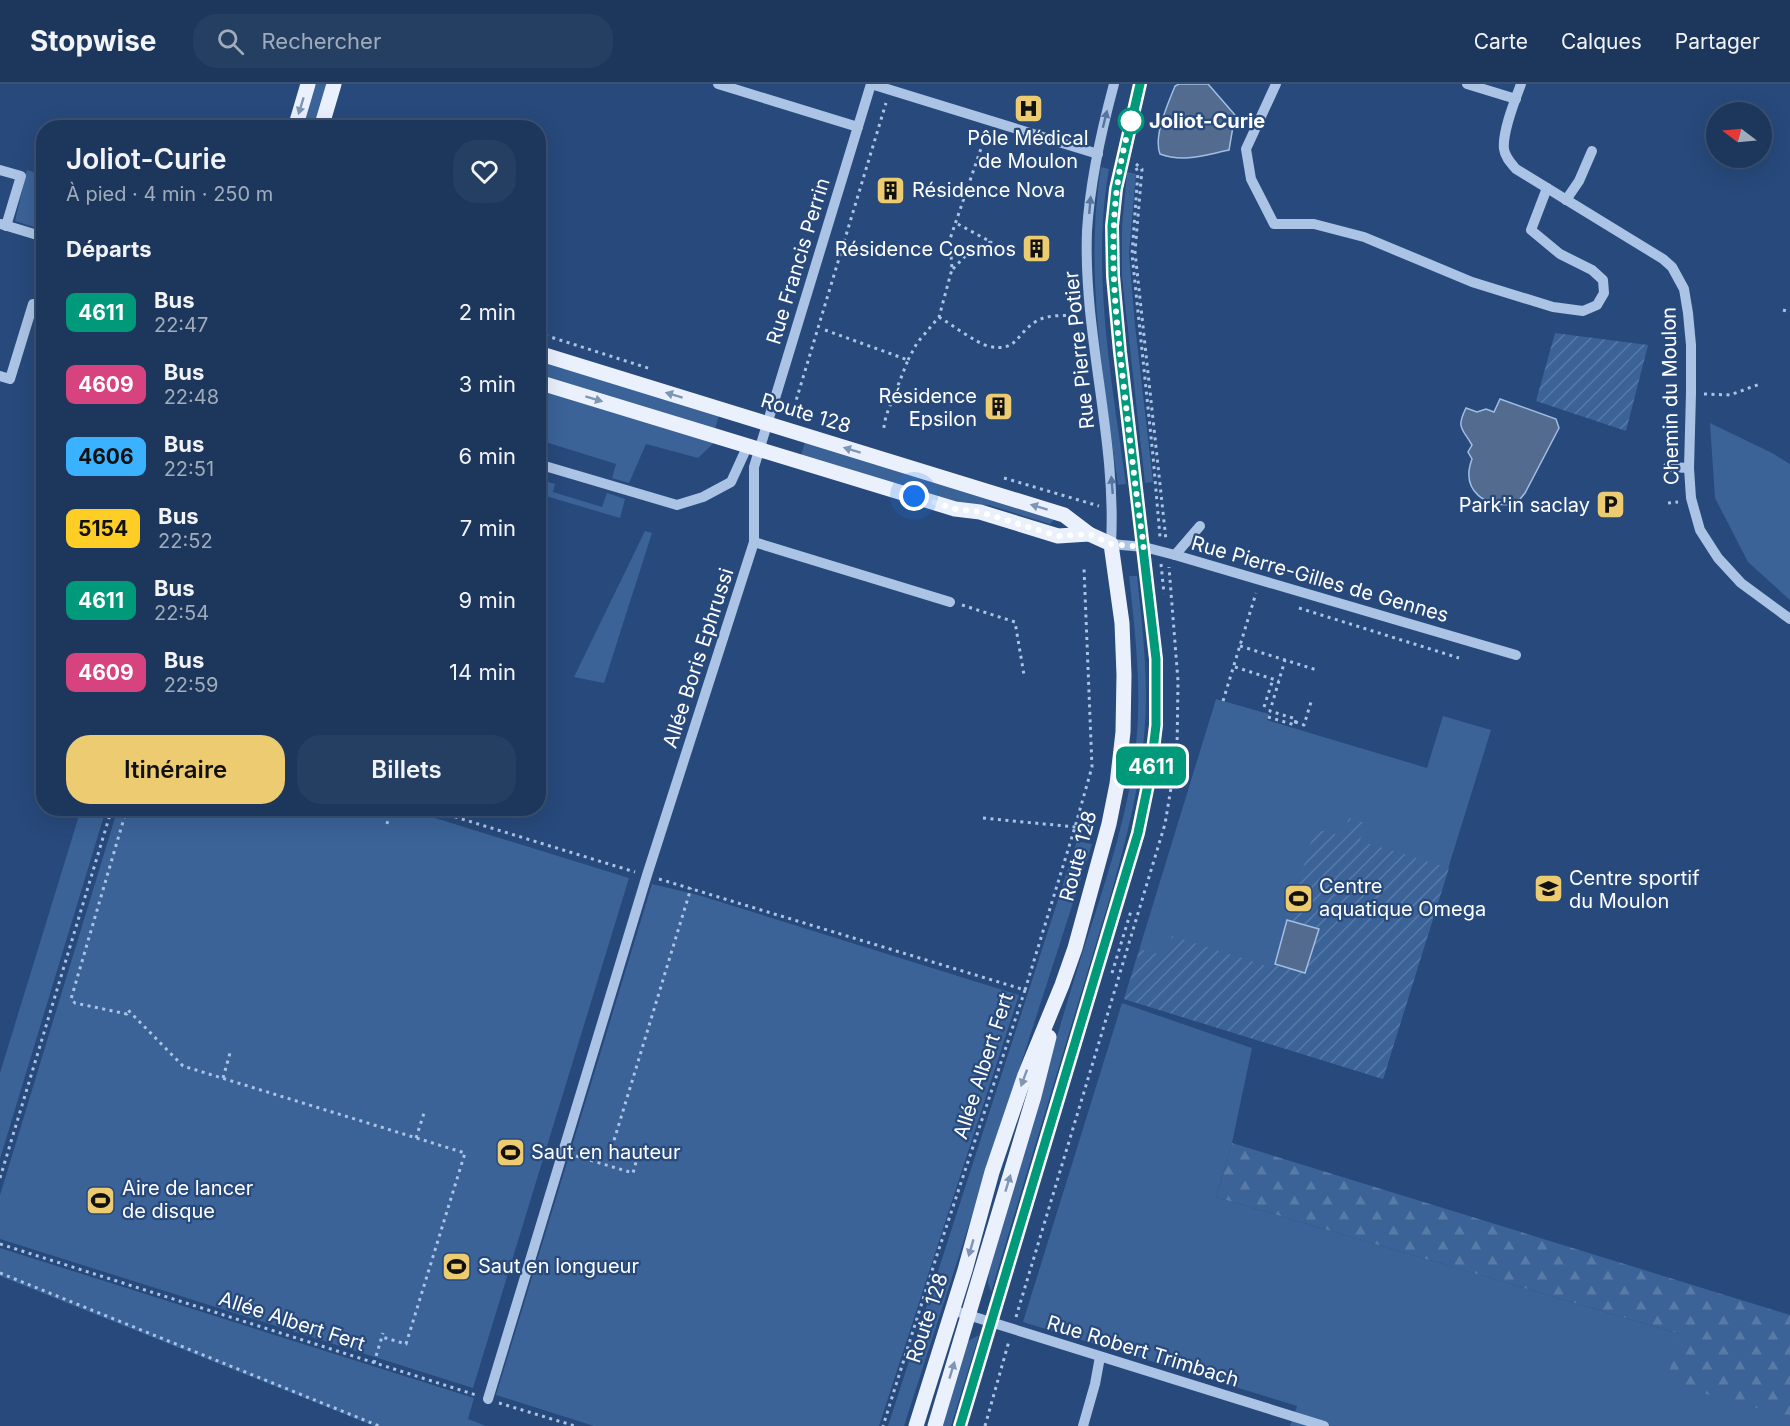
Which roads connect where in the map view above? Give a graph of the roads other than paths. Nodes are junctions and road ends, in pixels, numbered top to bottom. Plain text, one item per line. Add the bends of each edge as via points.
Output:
1 (308, 84) edge
2 (334, 84) edge
3 (718, 84) edge
4 (871, 84) edge
5 (1114, 84) edge
6 (1140, 84) edge
7 (1276, 84) edge
8 (1467, 84) edge
9 (1521, 84) edge
10 (1516, 99) junction
11 (297, 120) edge
12 (323, 120) edge
13 (858, 127) junction
14 (1592, 151) dead end
15 (1098, 154) junction
16 (0, 170) edge
17 (1547, 188) junction
18 (1566, 200) junction
19 (3, 225) edge
20 (36, 235) edge
21 (33, 304) dead end
22 (546, 355) edge
23 (0, 376) edge
24 (546, 384) edge
25 (767, 423) junction
26 (754, 446) junction
27 (546, 466) edge
28 (1668, 467) dead end
29 (1689, 468) junction
30 (1200, 526) dead end
31 (1089, 534) junction
32 (754, 542) junction
33 (1111, 544) junction
34 (1144, 547) junction
35 (1175, 555) junction
36 (951, 602) road end
37 (1790, 619) edge
38 (1516, 655) dead end
39 (1062, 985) junction
40 (952, 1310) junction
41 (969, 1316) junction
42 (991, 1323) junction
43 (1100, 1357) junction
44 (488, 1399) road end
45 (916, 1426) edge
46 (935, 1426) edge
47 (960, 1426) edge
48 (1083, 1426) edge
49 (1324, 1426) edge

1 -> 11 main road
2 - 12 main road
3 - 13 street
4 - 13 street, Rue Francis Perrin
4 - 15 street
15 -> 5 street, Rue Pierre Potier
6 - 34 street via 1116,189 1112,226 1120,352
7 - 17 street via 1246,149 1251,178 1274,224 1314,224 1343,231 1472,282 1553,307 1583,311 1597,305 1604,293 1603,280 1560,254 1531,230
8 - 10 street
9 - 10 street, Chemin du Moulon
10 - 17 street, Chemin du Moulon via 1504,150 1516,169
13 - 25 street, Rue Francis Perrin
14 - 18 street
33 -> 15 street, Rue Pierre Potier via 1112,486 1091,318 1088,256 1090,203
16 - 19 street via 21,176
17 - 18 street, Chemin du Moulon
18 - 29 street, Chemin du Moulon via 1663,259 1684,289 1692,393
19 - 20 street
21 - 23 street via 10,379
25 -> 22 main road, Route 128
24 -> 26 main road, Route 128
25 - 26 street, Rue Francis Perrin
31 -> 25 main road, Route 128 via 1064,515
26 - 27 street via 731,482 704,497 677,505
26 - 31 main road, Route 128 via 955,509 980,512 1058,536
26 - 32 street, Allée Boris Ephrussi
28 - 29 street
29 - 37 street, Chemin du Moulon via 1691,498 1700,530 1718,558 1741,583
30 - 35 street
31 - 33 main road, Route 128
32 - 36 street
32 - 44 street, Allée Boris Ephrussi via 647,875
33 - 34 street, Rue Pierre-Gilles de Gennes
33 - 39 main road, Route 128 via 1122,622 1123,732 1109,824
34 - 35 street, Rue Pierre-Gilles de Gennes
34 - 42 street via 1156,659 1156,725 1150,775 1138,833
35 - 38 street, Rue Pierre-Gilles de Gennes
39 -> 40 main road, Route 128 via 1014,1107
41 -> 39 main road, Route 128 via 1034,1096
40 - 41 street, Rue Robert Trimbach
40 - 45 main road, Route 128
41 - 42 street, Rue Robert Trimbach
46 -> 41 main road, Route 128
42 - 43 street, Rue Robert Trimbach
42 - 47 street
43 - 48 street
43 - 49 street, Rue Robert Trimbach

